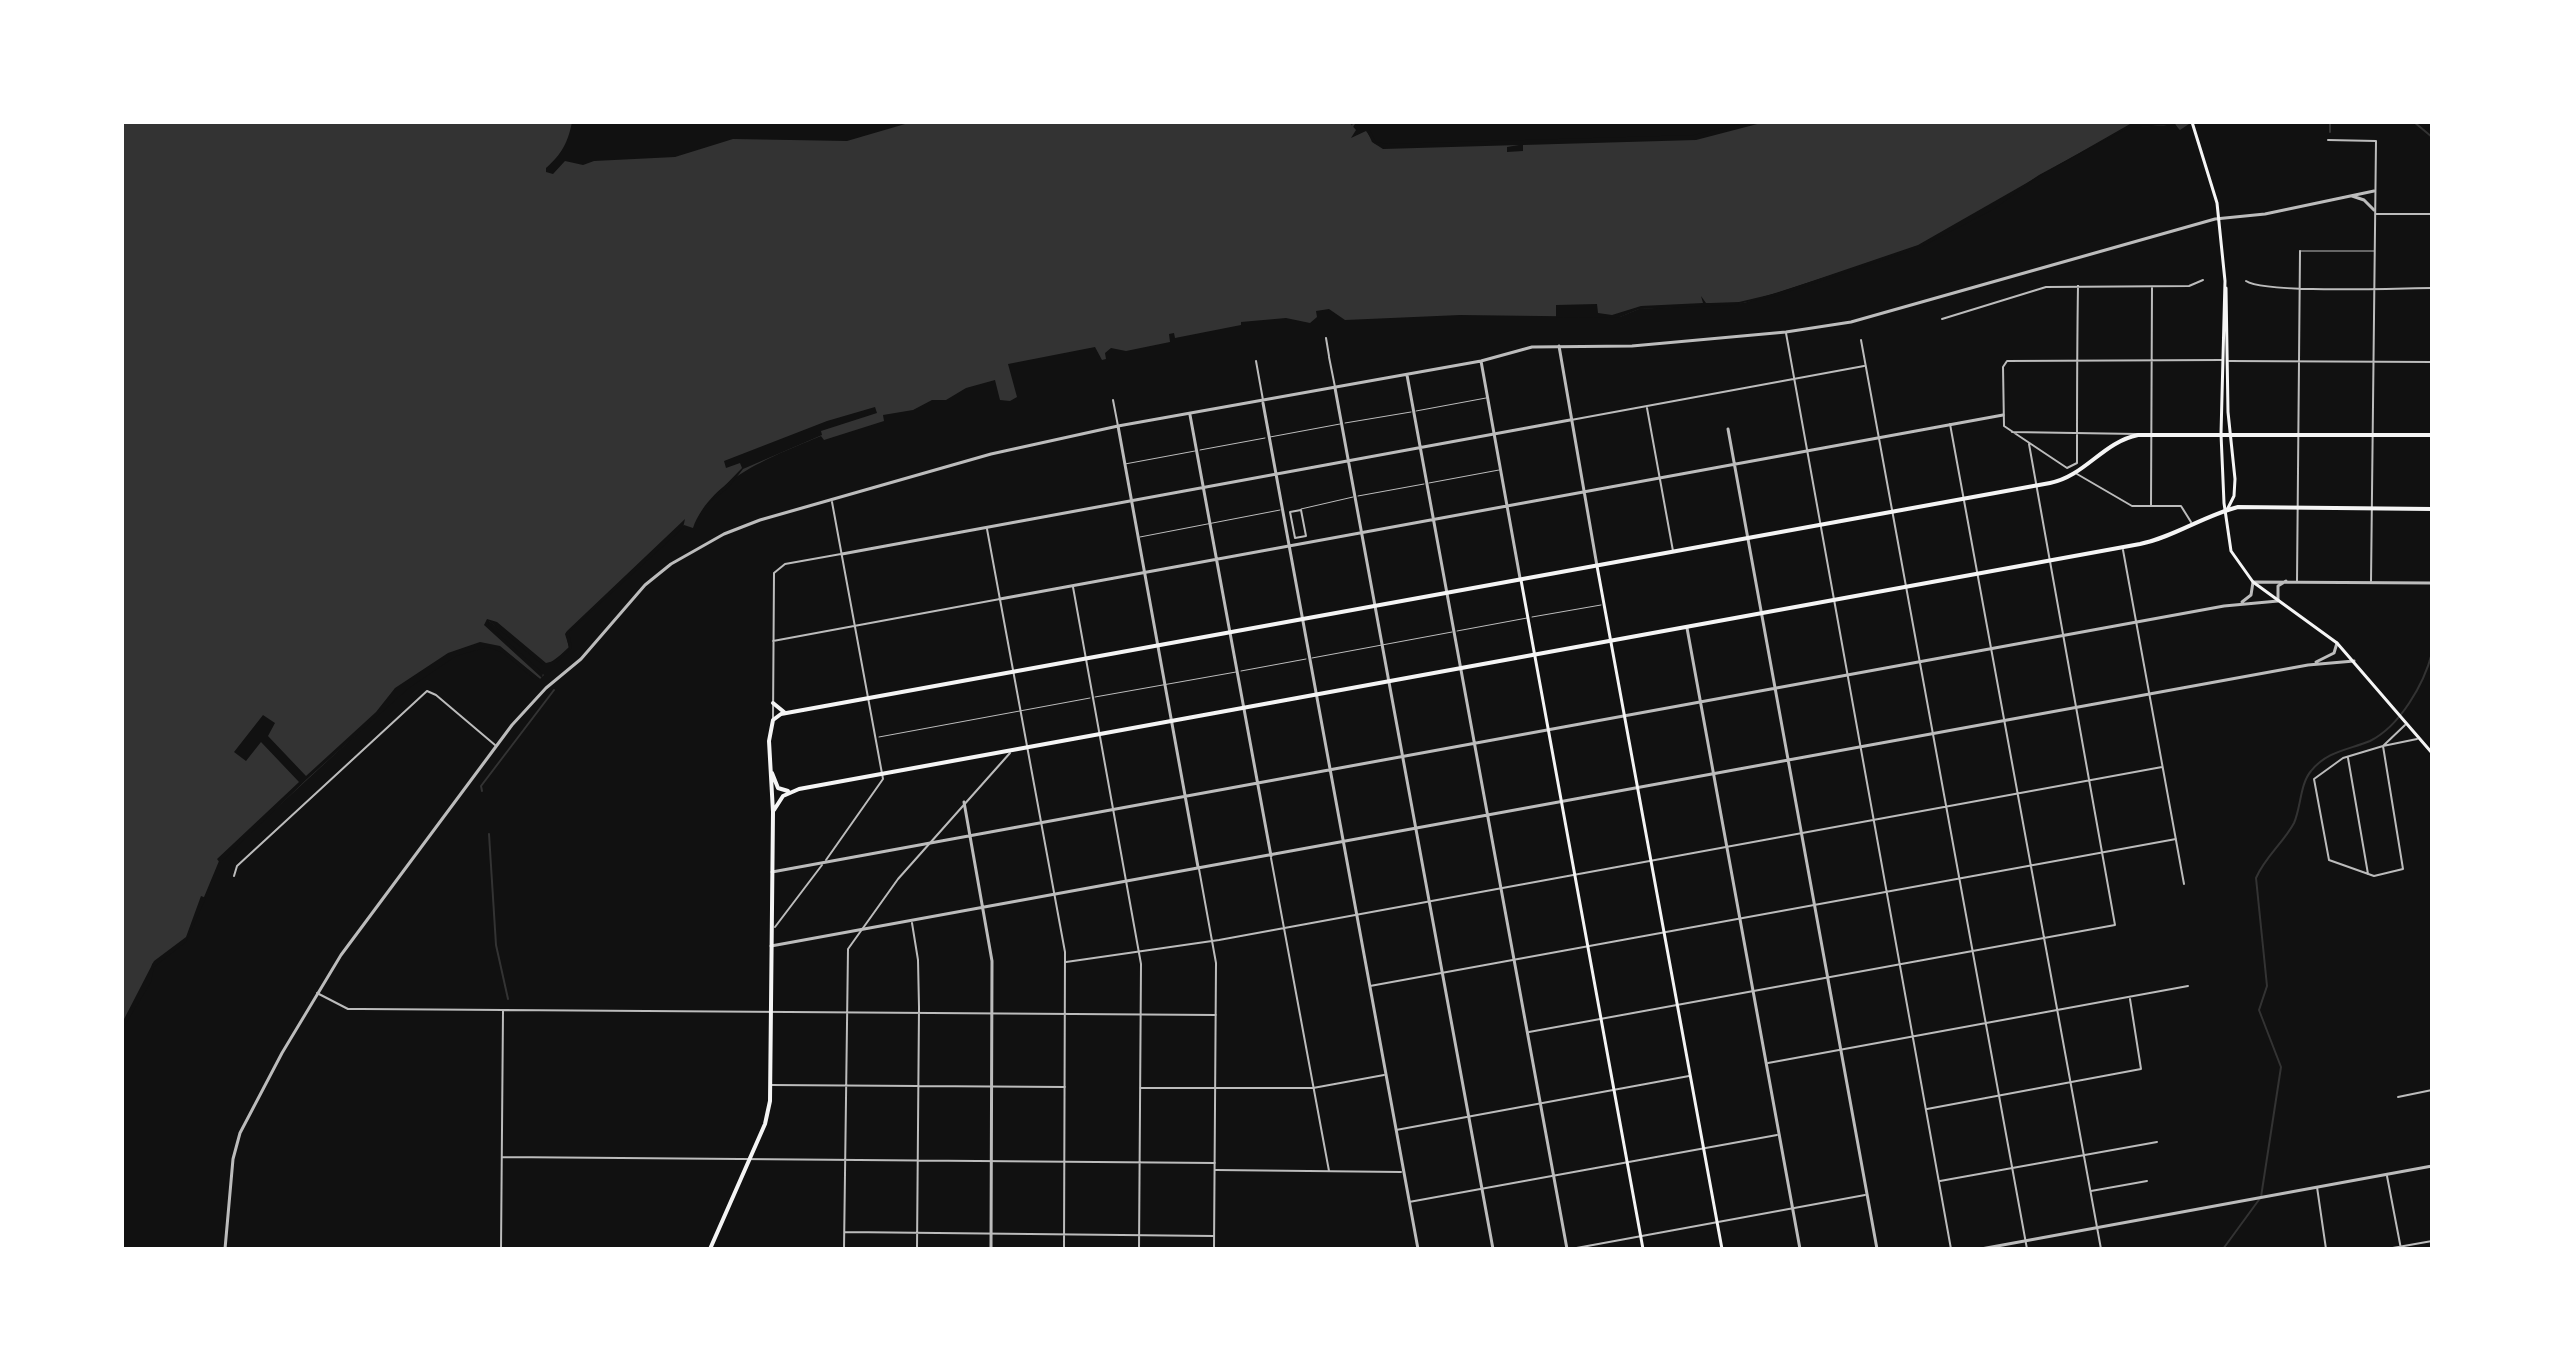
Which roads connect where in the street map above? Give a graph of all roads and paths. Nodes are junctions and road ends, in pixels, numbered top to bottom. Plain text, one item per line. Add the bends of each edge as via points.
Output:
1 (2192, 122) edge
2 (2328, 140) dead end
3 (2374, 191) junction
4 (2348, 196) junction
5 (2374, 212) junction
6 (2432, 214) edge
7 (2300, 251) joint
8 (2374, 251) junction
9 (2203, 280) dead end
10 (2246, 281) dead end
11 (2078, 286) junction
12 (2152, 287) junction
13 (2300, 287) junction
14 (2374, 288) junction
15 (2432, 288) edge
16 (1942, 319) dead end
17 (1786, 332) junction
18 (1326, 338) dead end
19 (1861, 340) dead end
20 (1559, 346) junction
21 (2077, 358) junction
22 (2152, 359) junction
23 (2225, 360) junction
24 (1256, 361) dead end
25 (1481, 361) junction
26 (2299, 361) junction
27 (2372, 362) junction
28 (2432, 362) edge
29 (1865, 366) junction
30 (1407, 375) junction
31 (1795, 378) junction
32 (1335, 388) junction
33 (1488, 398) junction
34 (1113, 400) dead end
35 (1263, 401) junction
36 (1646, 406) junction
37 (1414, 411) junction
38 (1190, 414) junction
39 (2003, 415) junction
40 (1570, 420) junction
41 (1342, 424) junction
42 (1950, 424) junction
43 (1118, 426) junction
44 (1728, 429) dead end
45 (2011, 432) junction
46 (2077, 433) junction
47 (1495, 434) junction
48 (2151, 434) junction
49 (2221, 434) junction
50 (2229, 434) junction
51 (2138, 435) junction
52 (2298, 435) junction
53 (2372, 435) junction
54 (2432, 435) edge
55 (1269, 437) junction
56 (1878, 438) junction
57 (2029, 444) junction
58 (1420, 447) junction
59 (1197, 451) junction
60 (1806, 451) junction
61 (1348, 461) junction
62 (1124, 464) junction
63 (1734, 464) junction
64 (1501, 469) junction
65 (1276, 474) junction
66 (2077, 474) junction
67 (1659, 478) junction
68 (1427, 483) junction
69 (2036, 486) junction
70 (1203, 487) junction
71 (1583, 492) junction
72 (1355, 496) junction
73 (1964, 498) junction
74 (832, 499) junction
75 (1131, 501) junction
76 (1508, 506) junction
77 (2151, 506) junction
78 (2298, 508) junction
79 (2371, 508) junction
80 (2432, 509) edge
81 (1301, 510) junction
82 (2227, 510) junction
83 (1283, 512) junction
84 (1290, 512) junction
85 (1892, 512) junction
86 (1434, 519) junction
87 (2191, 522) junction
88 (1210, 524) junction
89 (1819, 525) junction
90 (987, 527) junction
91 (1362, 533) junction
92 (1748, 537) junction
93 (1138, 538) junction
94 (1289, 546) junction
95 (2122, 548) junction
96 (1673, 552) junction
97 (842, 554) junction
98 (1217, 559) junction
99 (2050, 561) junction
100 (1597, 566) junction
101 (1144, 573) junction
102 (1978, 575) junction
103 (1521, 580) junction
104 (2286, 581) junction
105 (2253, 582) junction
106 (2297, 582) junction
107 (2371, 582) junction
108 (2432, 583) edge
109 (1073, 586) junction
110 (1906, 588) junction
111 (1447, 594) junction
112 (1000, 599) junction
113 (2278, 601) junction
114 (1834, 602) junction
115 (2238, 603) junction
116 (1604, 605) junction
117 (1375, 607) junction
118 (1761, 615) junction
119 (1528, 618) junction
120 (1302, 619) junction
121 (2136, 623) junction
122 (855, 626) junction
123 (1687, 628) junction
124 (1230, 632) junction
125 (1454, 632) junction
126 (2064, 636) junction
127 (773, 641) junction
128 (1611, 642) junction
129 (2337, 643) junction
130 (1158, 646) junction
131 (1382, 646) junction
132 (1991, 649) junction
133 (1534, 656) junction
134 (1086, 659) junction
135 (1310, 659) junction
136 (2354, 661) junction
137 (1919, 663) junction
138 (2308, 665) junction
139 (1460, 669) junction
140 (1013, 672) junction
141 (1237, 672) junction
142 (1846, 676) junction
143 (1388, 683) junction
144 (1165, 685) junction
145 (1774, 689) junction
146 (2149, 694) junction
147 (1316, 696) junction
148 (869, 698) junction
149 (1093, 698) junction
150 (773, 703) junction
151 (1700, 703) junction
152 (2077, 707) junction
153 (1020, 711) junction
154 (1244, 711) junction
155 (786, 712) junction
156 (1624, 717) junction
157 (773, 720) junction
158 (2004, 721) junction
159 (1172, 723) junction
160 (2406, 724) junction
161 (1548, 730) junction
162 (1932, 734) junction
163 (1100, 736) junction
164 (875, 738) junction
165 (2419, 739) junction
166 (1475, 744) junction
167 (496, 746) junction
168 (2383, 746) junction
169 (1859, 747) junction
170 (1028, 749) junction
171 (1010, 753) junction
172 (2432, 753) edge
173 (2348, 756) junction
174 (1402, 757) junction
175 (1787, 760) junction
176 (770, 767) junction
177 (2162, 767) junction
178 (1330, 771) junction
179 (882, 774) junction
180 (1714, 774) junction
181 (2090, 781) junction
182 (1258, 784) junction
183 (1638, 788) junction
184 (793, 790) junction
185 (2017, 793) junction
186 (1185, 797) junction
187 (964, 802) junction
188 (1561, 802) junction
189 (1945, 807) junction
190 (1113, 810) junction
191 (773, 812) junction
192 (1488, 816) junction
193 (1873, 820) junction
194 (1041, 824) junction
195 (1415, 829) junction
196 (1801, 833) junction
197 (971, 836) junction
198 (2176, 839) junction
199 (1343, 842) junction
200 (927, 845) junction
201 (1727, 846) junction
202 (2103, 852) junction
203 (1271, 856) junction
204 (1651, 860) junction
205 (823, 863) junction
206 (2031, 866) junction
207 (1199, 869) junction
208 (772, 872) junction
209 (2368, 874) junction
210 (1575, 875) junction
211 (234, 876) dead end
212 (1959, 879) junction
213 (1126, 882) junction
214 (2184, 884) dead end
215 (1501, 888) junction
216 (1886, 892) junction
217 (1054, 895) junction
218 (1429, 901) junction
219 (1814, 905) junction
220 (983, 908) junction
221 (1356, 915) junction
222 (1740, 919) junction
223 (912, 921) junction
224 (1284, 928) junction
225 (859, 930) junction
226 (771, 931) junction
227 (1664, 932) junction
228 (2044, 938) junction
229 (1212, 941) junction
230 (771, 946) junction
231 (1588, 946) junction
232 (1972, 952) junction
233 (1139, 954) junction
234 (1514, 960) junction
235 (1066, 962) junction
236 (1900, 965) junction
237 (1442, 973) junction
238 (1827, 978) junction
239 (1369, 986) junction
240 (2188, 986) dead end
241 (1754, 992) junction
242 (317, 993) junction
243 (2130, 997) junction
244 (1677, 1006) junction
245 (503, 1011) junction
246 (2058, 1011) junction
247 (771, 1012) junction
248 (845, 1013) junction
249 (919, 1013) junction
250 (992, 1014) junction
251 (1067, 1014) junction
252 (1140, 1015) junction
253 (1216, 1015) junction
254 (1602, 1019) junction
255 (1986, 1024) junction
256 (1528, 1032) junction
257 (1913, 1037) junction
258 (1841, 1050) junction
259 (1766, 1064) junction
260 (1385, 1075) junction
261 (1690, 1076) junction
262 (2070, 1082) junction
263 (771, 1085) junction
264 (845, 1086) junction
265 (918, 1086) junction
266 (992, 1086) junction
267 (1066, 1087) junction
268 (1140, 1088) junction
269 (1313, 1088) junction
270 (1215, 1089) junction
271 (1614, 1090) junction
272 (2432, 1090) edge
273 (1998, 1097) junction
274 (2398, 1097) dead end
275 (1540, 1103) junction
276 (1926, 1109) junction
277 (1469, 1117) junction
278 (1395, 1130) junction
279 (1779, 1135) junction
280 (2157, 1142) dead end
281 (1703, 1149) junction
282 (2084, 1155) junction
283 (502, 1157) junction
284 (749, 1160) junction
285 (845, 1160) junction
286 (917, 1160) junction
287 (991, 1161) junction
288 (1065, 1161) junction
289 (1139, 1162) junction
290 (1215, 1163) junction
291 (1627, 1163) junction
292 (2432, 1166) edge
293 (2012, 1168) junction
294 (1214, 1170) junction
295 (1329, 1171) junction
296 (1403, 1172) junction
297 (2387, 1175) junction
298 (1554, 1178) junction
299 (1939, 1181) junction
300 (2147, 1181) dead end
301 (2317, 1187) junction
302 (1482, 1191) junction
303 (2090, 1192) junction
304 (1867, 1195) junction
305 (1408, 1203) junction
306 (1793, 1208) junction
307 (1717, 1222) junction
308 (2098, 1227) junction
309 (844, 1232) junction
310 (917, 1233) junction
311 (991, 1234) junction
312 (1065, 1235) junction
313 (1139, 1235) junction
314 (1214, 1236) junction
315 (1641, 1236) junction
316 (2025, 1241) junction
317 (2432, 1241) edge
318 (2400, 1248) edge
319 (225, 1249) edge
320 (501, 1249) edge
321 (710, 1249) edge
322 (844, 1249) edge
323 (917, 1249) edge
324 (991, 1249) edge
325 (1064, 1249) edge
326 (1139, 1249) edge
327 (1214, 1249) edge
328 (1418, 1249) edge
329 (1493, 1249) edge
330 (1569, 1249) edge
331 (1643, 1249) edge
332 (1722, 1249) edge
333 (1800, 1249) edge
334 (1877, 1249) edge
335 (1951, 1249) edge
336 (1981, 1249) edge
337 (2027, 1249) edge
338 (2101, 1249) edge
339 (2326, 1249) edge
340 (2387, 1249) edge

1 - 23 main road via 2215,192 2223,247
2 - 3 street via 2376,141
3 - 4 street
3 - 5 street
4 - 5 street via 2364,200
4 - 17 street via 2215,219 1878,317
5 - 6 street
5 - 8 street
7 - 8 lane
7 - 13 street
8 - 14 street
9 - 12 street via 2189,286
10 - 13 street
11 - 12 street
11 - 16 street via 2025,292
11 - 21 street
12 - 22 street
13 - 14 street
13 - 26 street
14 - 15 street
14 - 27 street
17 - 20 street via 1632,346
17 - 31 street
18 - 32 street
19 - 29 street
20 - 25 street
20 - 40 street
21 - 22 street
21 - 39 street via 2007,361
21 - 46 street
22 - 23 street
22 - 48 street
23 - 26 street
23 - 49 main road
23 - 50 main road
24 - 35 street
25 - 30 street
25 - 33 street
26 - 27 street
26 - 52 street
27 - 28 street
27 - 53 street
29 - 31 street
29 - 56 street
30 - 32 street
30 - 37 street
31 - 36 street
31 - 60 street
32 - 35 street
32 - 41 street
33 - 37 lane
33 - 47 street
34 - 43 street
35 - 38 street
35 - 55 street
36 - 40 street
36 - 67 street
37 - 41 lane
37 - 58 street
38 - 43 street
38 - 59 street
39 - 42 street
39 - 45 street
40 - 47 street
40 - 71 street
41 - 55 lane
41 - 61 street
42 - 56 street
42 - 73 street
43 - 62 street
43 - 74 street via 991,454
44 - 63 street
45 - 46 street
45 - 57 street
46 - 51 street
46 - 57 street via 2073,467
47 - 58 street
47 - 64 street
48 - 49 highway
48 - 51 highway
48 - 77 street
49 - 50 highway
49 - 82 main road
50 - 52 highway
50 - 82 main road via 2234,496
51 - 66 highway via 2113,444
52 - 53 highway
52 - 78 street
53 - 54 highway
53 - 79 street
55 - 59 lane
55 - 65 street
56 - 60 street
56 - 85 street
57 - 69 street
58 - 61 street
58 - 68 street
59 - 62 lane
59 - 70 street
60 - 63 street
60 - 89 street
61 - 65 street
61 - 72 street
62 - 75 street
63 - 67 street
63 - 92 street
64 - 68 lane
64 - 76 street
65 - 70 street
65 - 83 street
66 - 69 highway
66 - 77 street via 2132,506
67 - 71 street
67 - 96 street
68 - 72 lane
68 - 86 street
69 - 73 highway
69 - 99 street
70 - 75 street
70 - 88 street
71 - 76 street
71 - 100 street
72 - 81 lane
72 - 91 street
73 - 85 highway
73 - 102 street
74 - 97 street
74 - 167 street via 724,534 671,564 625,606 581,659 546,688
75 - 90 street
75 - 93 street
76 - 86 street
76 - 103 street
77 - 87 street via 2181,506
78 - 79 highway
78 - 82 highway
78 - 106 street
79 - 80 highway
79 - 107 street
81 - 84 lane
81 - 84 street via 1306,536 1295,538
82 - 87 highway
82 - 105 main road via 2231,551
83 - 84 lane
83 - 88 lane
83 - 94 street
85 - 89 highway
85 - 110 street
86 - 91 street
86 - 111 street
87 - 95 highway via 2157,541
88 - 93 lane
88 - 98 street
89 - 92 highway
89 - 114 street
90 - 97 street
90 - 112 street
91 - 94 street
91 - 117 street
92 - 96 highway
92 - 118 street
93 - 101 street
94 - 98 street
94 - 120 street
95 - 99 highway
95 - 121 street
96 - 100 highway
97 - 122 street
97 - 127 street via 776,570
98 - 101 street
98 - 124 street
99 - 102 highway
99 - 126 street
100 - 103 highway
100 - 116 main road
101 - 109 street
101 - 130 street
102 - 110 highway
102 - 132 street
103 - 111 highway
103 - 119 main road
104 - 105 street
104 - 106 street
104 - 113 street via 2278,586
105 - 113 main road
105 - 115 street via 2248,599
106 - 107 street
107 - 108 street
109 - 112 street
109 - 134 street
110 - 114 highway
110 - 137 street
111 - 117 highway
111 - 125 street
112 - 122 street
112 - 140 street
113 - 115 street
113 - 129 main road
114 - 118 highway
114 - 142 street
115 - 121 street
116 - 119 lane
116 - 128 main road
117 - 120 highway
117 - 131 street
118 - 123 highway
118 - 145 street
119 - 125 lane
119 - 133 main road
120 - 124 highway
120 - 135 street
121 - 126 street
121 - 146 street
122 - 127 street
122 - 148 street
123 - 128 highway
123 - 151 street
124 - 130 highway
124 - 141 street
125 - 131 lane
125 - 139 street
126 - 132 street
126 - 152 street
127 - 150 street
128 - 133 highway
128 - 156 main road
129 - 136 main road
129 - 138 street via 2334,653
130 - 134 highway
130 - 144 street
131 - 135 lane
131 - 143 street
132 - 137 street
132 - 158 street
133 - 139 highway
133 - 161 main road
134 - 140 highway
134 - 149 street
135 - 141 lane
135 - 147 street
136 - 138 street
136 - 160 main road
137 - 142 street
137 - 162 street
138 - 146 street
139 - 143 highway
139 - 166 street
140 - 148 highway
140 - 153 street
141 - 144 lane
141 - 154 street
142 - 145 street
142 - 169 street
143 - 147 highway
143 - 174 street
144 - 149 lane
144 - 159 street
145 - 151 street
145 - 175 street
146 - 152 street
146 - 177 street
147 - 154 highway
147 - 178 street
148 - 155 highway
148 - 164 street
149 - 153 lane
149 - 163 street
150 - 155 highway
150 - 157 street
151 - 156 street
151 - 180 street
152 - 158 street
152 - 181 street
153 - 164 lane
153 - 170 street
154 - 159 highway
154 - 182 street
155 - 157 highway
156 - 161 street
156 - 183 main road
157 - 176 highway
158 - 162 street
158 - 185 street
159 - 163 highway
159 - 186 street
160 - 165 main road
160 - 168 street
161 - 166 street
161 - 188 main road
162 - 169 street
162 - 189 street
163 - 170 highway
163 - 190 street
164 - 179 street
165 - 168 street
165 - 172 main road
166 - 174 street
166 - 192 street
167 - 211 street via 427,691 237,866
167 - 242 street
168 - 173 street
168 - 209 street via 2403,869
169 - 175 street
169 - 193 street
170 - 171 highway
170 - 194 street
171 - 179 highway
171 - 187 street
173 - 209 street
173 - 209 street via 2314,782 2325,853 2334,864
174 - 178 street
174 - 195 street
175 - 180 street
175 - 196 street
176 - 184 highway via 778,788
176 - 191 highway
177 - 181 street
177 - 198 street
178 - 182 street
178 - 199 street
179 - 184 highway
179 - 205 street via 882,785
180 - 183 street
180 - 201 street
181 - 185 street
181 - 202 street
182 - 186 street
182 - 203 street
183 - 188 street
183 - 204 main road
184 - 191 highway
185 - 189 street
185 - 206 street
186 - 190 street
186 - 207 street
187 - 197 street
187 - 200 street
188 - 192 street
188 - 210 main road
189 - 193 street
189 - 212 street
190 - 194 street
190 - 213 street
191 - 208 highway
192 - 195 street
192 - 215 street
193 - 196 street
193 - 216 street
194 - 197 street
194 - 217 street
195 - 199 street
195 - 218 street
196 - 201 street
196 - 219 street
197 - 200 street
197 - 220 street
198 - 202 street
198 - 214 street
199 - 203 street
199 - 221 street
200 - 205 street
200 - 225 street
201 - 204 street
201 - 222 street
202 - 206 street
202 - 228 street via 2115,925
203 - 207 street
203 - 224 street
204 - 210 street
204 - 227 main road
205 - 208 street
205 - 226 street
206 - 212 street
206 - 228 street
207 - 213 street
207 - 229 street
208 - 226 highway
210 - 215 street
210 - 231 main road
212 - 216 street
212 - 232 street
213 - 217 street
213 - 233 street
215 - 218 street
215 - 234 street
216 - 219 street
216 - 236 street
217 - 220 street
217 - 235 street
218 - 221 street
218 - 237 street
219 - 222 street
219 - 238 street
220 - 223 street
220 - 250 street via 992,961
221 - 224 street
221 - 239 street
222 - 227 street
222 - 241 street
223 - 225 street
223 - 249 street
224 - 229 street
224 - 269 street
225 - 230 street
225 - 248 street via 846,958
226 - 230 highway
227 - 231 street
227 - 244 main road
228 - 232 street
228 - 246 street
229 - 233 street
229 - 253 street
230 - 247 highway
231 - 234 street
231 - 254 main road
232 - 236 street
232 - 255 street
233 - 235 street
233 - 252 street
234 - 237 street
234 - 256 street
235 - 251 street
236 - 238 street
236 - 257 street
237 - 239 street
237 - 277 street
238 - 241 street
238 - 258 street
239 - 260 street
240 - 243 street
241 - 244 street
241 - 259 street
242 - 245 street via 348,1009
242 - 319 street via 240,1133
243 - 246 street
243 - 262 street via 2141,1069
244 - 254 street
244 - 261 main road
245 - 247 street
245 - 283 street
246 - 255 street
246 - 262 street
247 - 248 street
247 - 263 highway
248 - 249 street
248 - 264 street
249 - 250 street
249 - 265 street
250 - 251 street
250 - 266 street
251 - 252 street
251 - 267 street
252 - 253 street
252 - 268 street
253 - 270 street
254 - 256 street
254 - 271 main road
255 - 257 street
255 - 273 street
256 - 275 street
257 - 258 street
257 - 276 street
258 - 259 street
258 - 304 street
259 - 279 street
260 - 269 street
260 - 278 street
261 - 271 street
261 - 281 main road
262 - 273 street
262 - 282 street
263 - 264 street
263 - 284 highway via 766,1122
264 - 265 street
264 - 285 street
265 - 266 street
265 - 286 street
266 - 267 street
266 - 287 street
267 - 288 street
268 - 270 street
268 - 289 street
269 - 270 street
269 - 295 street
270 - 290 street
271 - 275 street
271 - 291 main road
272 - 274 street
273 - 276 street
273 - 293 street
275 - 277 street
275 - 298 street
276 - 299 street
277 - 278 street
277 - 302 street
278 - 296 street
279 - 281 street
279 - 306 street
280 - 282 street
281 - 291 street
281 - 307 main road
282 - 293 street
282 - 303 street
283 - 284 street
283 - 320 street
284 - 285 street
284 - 321 highway
285 - 286 street
285 - 309 street
286 - 287 street
286 - 310 street
287 - 288 street
287 - 311 street
288 - 289 street
288 - 312 street
289 - 290 street
289 - 313 street
290 - 294 street
291 - 298 street
291 - 315 main road
292 - 297 street
293 - 299 street
293 - 316 street
294 - 295 street
294 - 314 street
295 - 296 street
296 - 305 street
297 - 301 street
297 - 318 street
298 - 302 street
298 - 330 street
299 - 335 street
300 - 303 street
301 - 308 street
301 - 339 street
302 - 305 street
302 - 329 street
303 - 308 street
304 - 306 street
304 - 334 street
305 - 328 street
306 - 307 street
306 - 333 street
307 - 315 street
307 - 332 main road
308 - 316 street
308 - 338 street
309 - 310 street
309 - 322 street
310 - 311 street
310 - 323 street
311 - 312 street
311 - 324 street
312 - 313 street
312 - 325 street
313 - 314 street
313 - 326 street
314 - 327 street
315 - 330 street
315 - 331 main road
316 - 336 street
316 - 337 street
317 - 318 street
318 - 340 street

